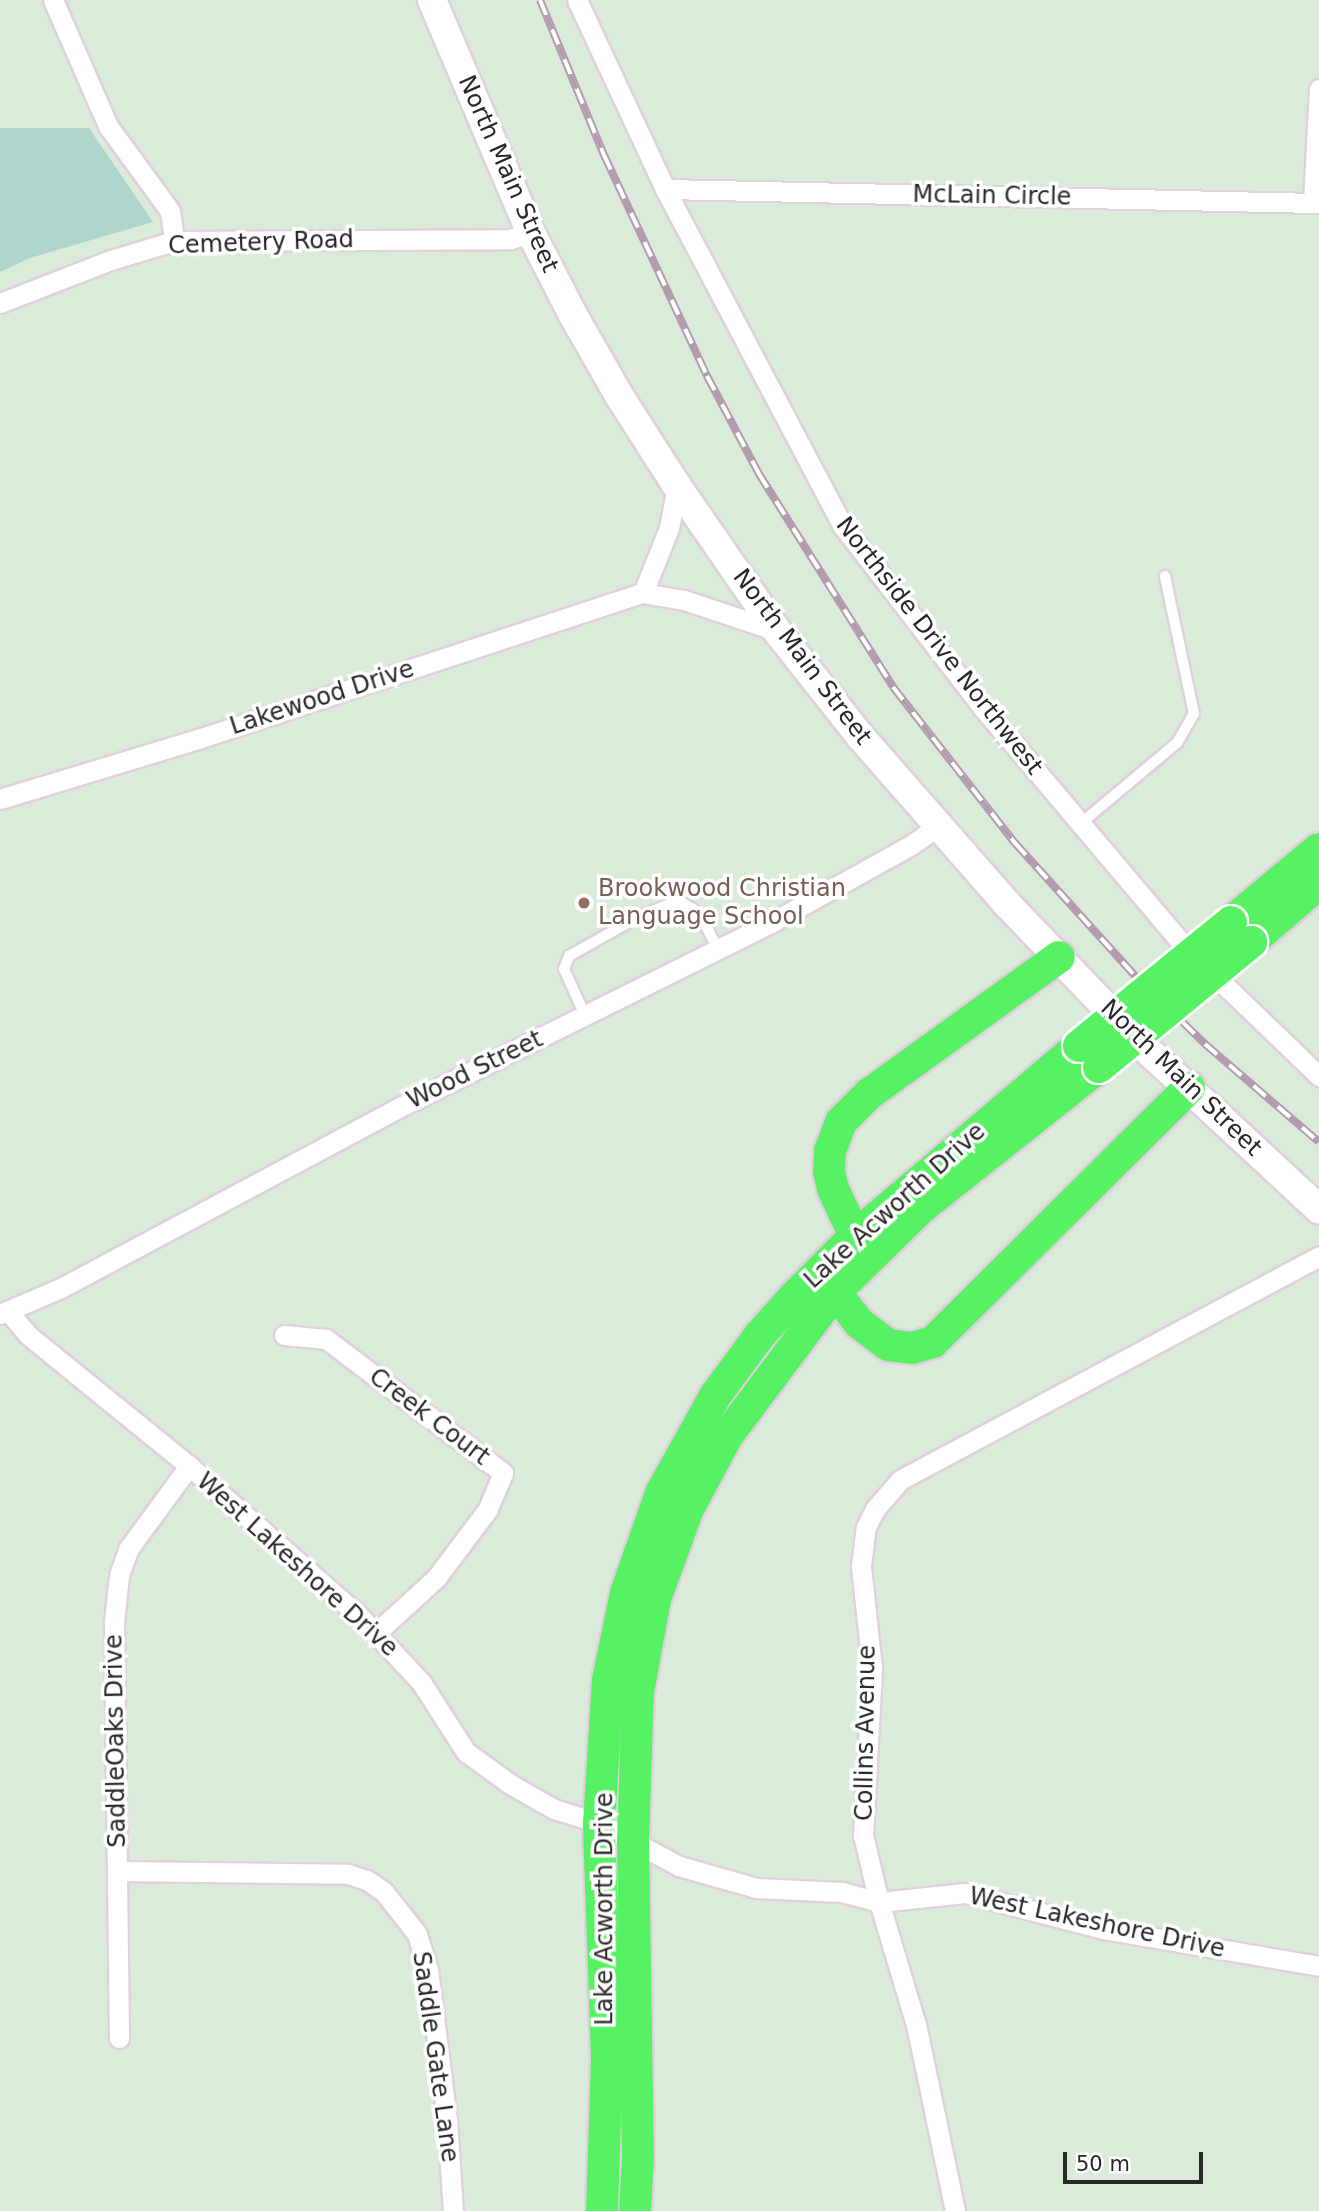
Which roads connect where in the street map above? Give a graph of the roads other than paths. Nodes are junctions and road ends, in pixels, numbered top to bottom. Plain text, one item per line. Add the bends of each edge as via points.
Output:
1 (53, 0) edge
2 (432, 0) edge
3 (577, 0) edge
4 (1319, 89) edge
5 (665, 189) junction
6 (1316, 203) edge
7 (531, 233) junction
8 (174, 241) junction
9 (0, 303) edge
10 (677, 486) junction
11 (1164, 576) dead end
12 (643, 593) junction
13 (777, 631) junction
14 (0, 799) edge
15 (1080, 824) junction
16 (940, 825) junction
17 (1319, 849) edge
18 (1319, 883) edge
19 (1241, 932) junction
20 (718, 950) junction
21 (1059, 957) junction
22 (586, 1016) junction
23 (1089, 1057) junction
24 (1319, 1076) edge
25 (1189, 1088) junction
26 (1319, 1209) edge
27 (855, 1236) junction
28 (1319, 1256) edge
29 (835, 1292) junction
30 (4, 1312) edge
31 (284, 1335) dead end
32 (189, 1466) junction
33 (376, 1633) junction
34 (599, 1823) junction
35 (633, 1842) junction
36 (117, 1871) junction
37 (879, 1902) junction
38 (1319, 1966) edge
39 (119, 2038) dead end
40 (453, 2211) edge
41 (602, 2211) edge
42 (635, 2211) edge
43 (955, 2211) edge

1 - 8 street via 108,126 170,211
2 - 7 main road, North Main Street
3 - 5 street, Northside Drive Northwest
4 - 6 street
5 - 6 street, McLain Circle
5 - 15 street, Northside Drive Northwest via 842,526
7 - 8 street, Cemetery Road via 510,239
7 - 10 main road, North Main Street via 620,397
8 - 9 street, Cemetery Road
10 - 12 street via 669,528
10 - 13 main road, North Main Street
11 - 15 lane via 1194,714 1177,743
12 - 13 street, Lakewood Drive via 684,600
12 - 14 street, Lakewood Drive
13 - 16 main road, North Main Street via 860,736
15 - 24 street, Northside Drive Northwest via 1186,948
16 - 20 street, Wood Street via 900,852
16 - 21 main road, North Main Street
17 - 19 main road, Lake Acworth Drive
18 - 19 main road, Lake Acworth Drive
19 - 23 main road, Lake Acworth Drive, bridge
20 - 22 street, Wood Street
20 - 22 lane via 706,926 684,904 670,904 638,917 569,956 564,969
21 - 25 main road, North Main Street
21 - 27 main road via 869,1094 841,1122 830,1151 829,1171
22 - 30 street, Wood Street via 398,1108 61,1288
23 - 27 main road, Lake Acworth Drive
23 - 29 main road, Lake Acworth Drive
25 - 26 main road, North Main Street
25 - 29 main road via 933,1342 900,1348 879,1341 859,1324
27 - 34 main road, Lake Acworth Drive via 794,1297 741,1360 708,1408 661,1493 616,1631 608,1680
28 - 37 street, Collins Avenue via 900,1480 875,1509 866,1527 861,1566 872,1668 863,1835
29 - 35 main road, Lake Acworth Drive via 727,1436 688,1509 655,1599 638,1692
30 - 32 street, West Lakeshore Drive
31 - 33 street, Creek Court via 326,1339 503,1473 488,1509 436,1578
32 - 33 street, West Lakeshore Drive
32 - 36 street, SaddleOaks Drive via 129,1548 119,1575 114,1622
33 - 34 street, West Lakeshore Drive via 421,1682 466,1752 554,1809
34 - 35 street, West Lakeshore Drive
34 - 41 main road, Lake Acworth Drive via 607,2057
35 - 37 street, West Lakeshore Drive via 679,1866 757,1888 842,1892
35 - 42 main road, Lake Acworth Drive
36 - 39 street, SaddleOaks Drive
36 - 40 street, Saddle Gate Lane via 348,1874 368,1880 384,1892 417,1934 428,1970
37 - 38 street, West Lakeshore Drive via 965,1893 1103,1929
37 - 43 street, Collins Avenue via 916,2025

